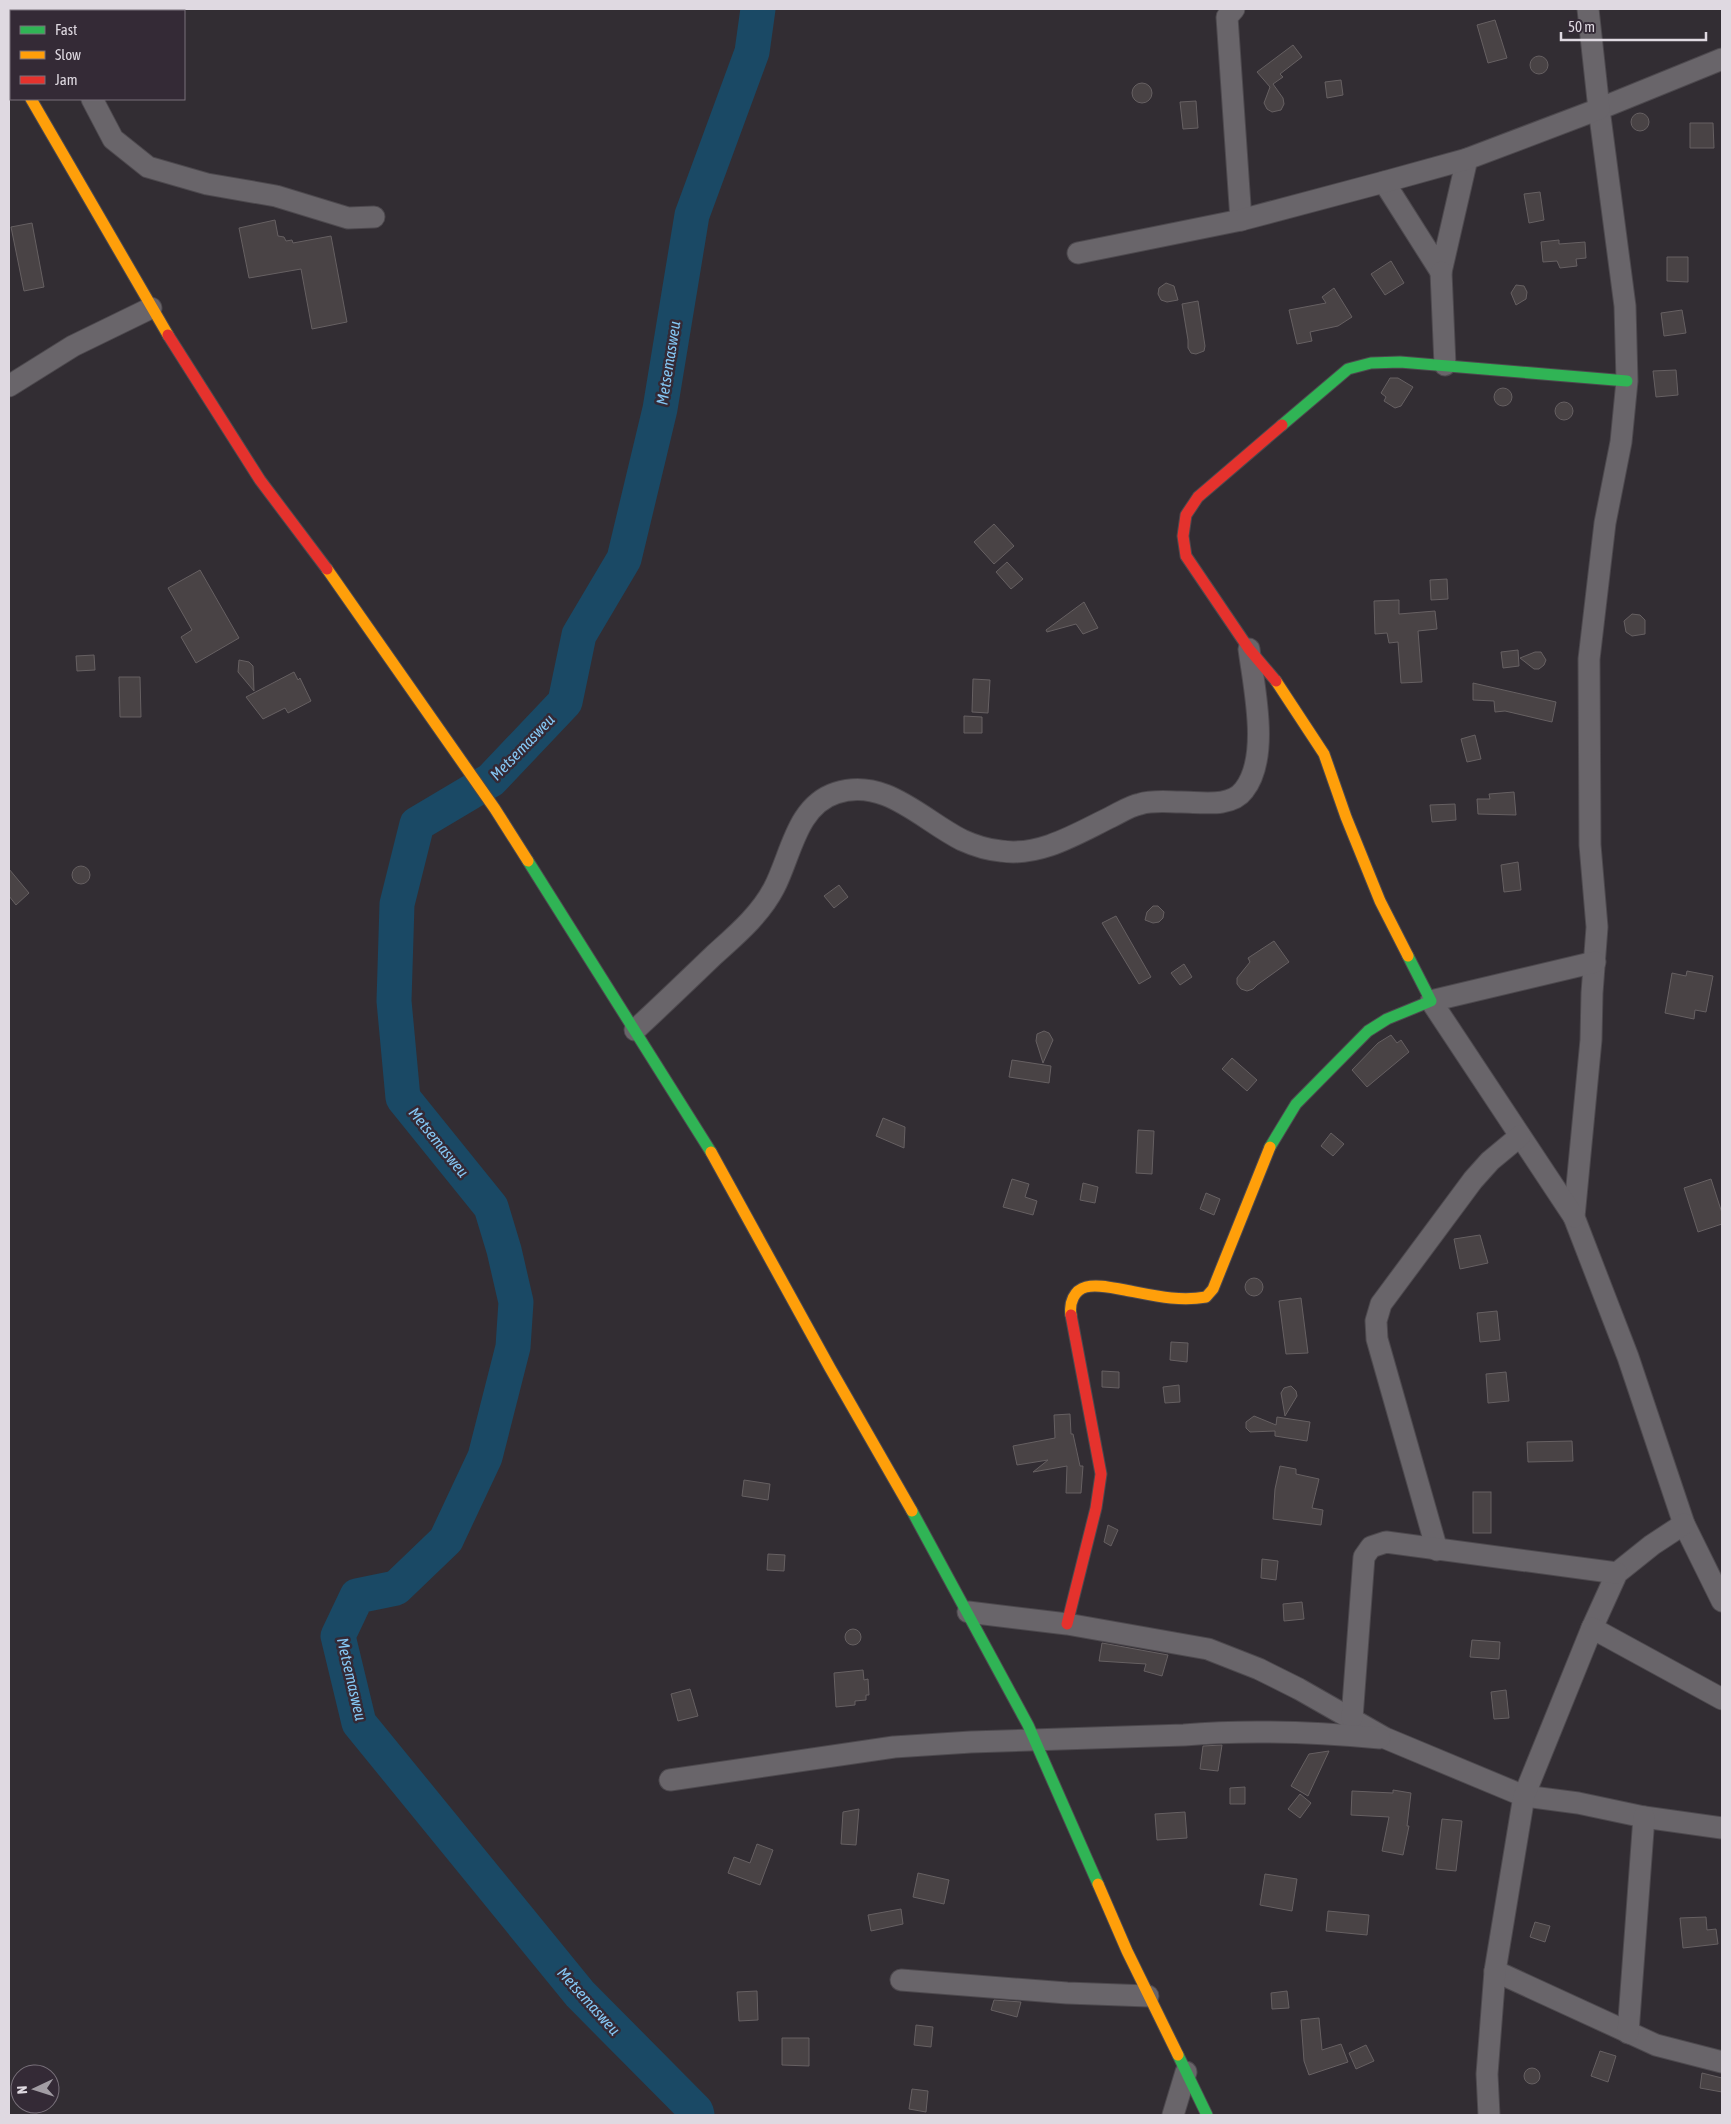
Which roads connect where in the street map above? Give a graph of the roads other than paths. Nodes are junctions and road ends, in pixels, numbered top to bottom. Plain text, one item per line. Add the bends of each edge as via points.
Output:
1 (1234, 9) edge
2 (1588, 9) edge
3 (1722, 59) edge
4 (32, 100) edge
5 (93, 100) edge
6 (1599, 109) junction
7 (1467, 159) junction
8 (1384, 182) junction
9 (374, 216) dead end
10 (1241, 220) junction
11 (1078, 253) dead end
12 (1441, 272) junction
13 (151, 308) junction
14 (1445, 365) junction
15 (1627, 381) junction
16 (9, 386) edge
17 (1249, 649) junction
18 (1595, 962) junction
19 (1431, 1001) junction
20 (635, 1030) junction
21 (1520, 1136) junction
22 (1574, 1217) junction
23 (1684, 1524) junction
24 (1437, 1550) junction
25 (1617, 1573) junction
26 (1722, 1601) edge
27 (968, 1612) junction
28 (1067, 1624) junction
29 (1592, 1628) junction
30 (1722, 1699) edge
31 (1352, 1718) junction
32 (1385, 1738) junction
33 (1035, 1740) junction
34 (670, 1780) dead end
35 (1524, 1796) junction
36 (1644, 1817) junction
37 (1722, 1828) edge
38 (1495, 1971) junction
39 (901, 1980) dead end
40 (1148, 1996) junction
41 (1628, 2033) junction
42 (1722, 2062) edge
43 (1186, 2072) junction
44 (1173, 2115) edge
45 (1207, 2115) edge
46 (1488, 2115) edge

1 - 10 street via 1227,17
2 - 6 street
3 - 6 street
4 - 13 street
5 - 9 street via 113,139 148,167 207,184 276,196 348,218
6 - 7 street
6 - 15 street via 1624,306
7 - 8 street
7 - 12 street
8 - 10 street
8 - 12 street
10 - 11 street
12 - 14 street
13 - 16 street via 73,346
13 - 20 street via 260,480 334,579 495,809
14 - 15 street
14 - 17 street via 1371,363 1348,369 1198,497 1186,515 1183,536 1186,556
15 - 18 street via 1621,442 1605,524 1590,659 1590,845 1597,927
17 - 19 street via 1283,689 1324,754 1380,901
17 - 20 street via 1259,727 1256,760 1246,789 1236,799 1139,804 1038,849 1002,852 963,841 878,791 855,788 835,793 819,801 802,821 774,889 751,921
18 - 19 street
18 - 22 street
19 - 21 street
19 - 28 street via 1387,1019 1368,1031 1296,1104 1268,1149 1213,1290 1206,1297 1177,1299 1102,1286 1085,1287 1074,1295 1070,1308 1101,1474 1096,1508
20 - 27 street via 723,1171
21 - 22 street
21 - 24 street via 1474,1180 1381,1304 1376,1320 1377,1339
22 - 23 street via 1628,1357
23 - 25 street
23 - 26 street
24 - 25 street
24 - 31 street via 1386,1542 1371,1547 1364,1557
25 - 29 street
27 - 28 street
27 - 33 street
28 - 31 street via 1208,1649 1259,1669
29 - 30 street
29 - 35 street
31 - 32 street
32 - 33 street via 1319,1733 1218,1732
32 - 35 street
33 - 34 street via 894,1747
33 - 40 street
35 - 36 street
35 - 38 street
36 - 37 street
36 - 41 street
38 - 41 street
38 - 46 street via 1487,2074
39 - 40 street
40 - 43 street
41 - 42 street via 1656,2045
43 - 44 street
43 - 45 street

